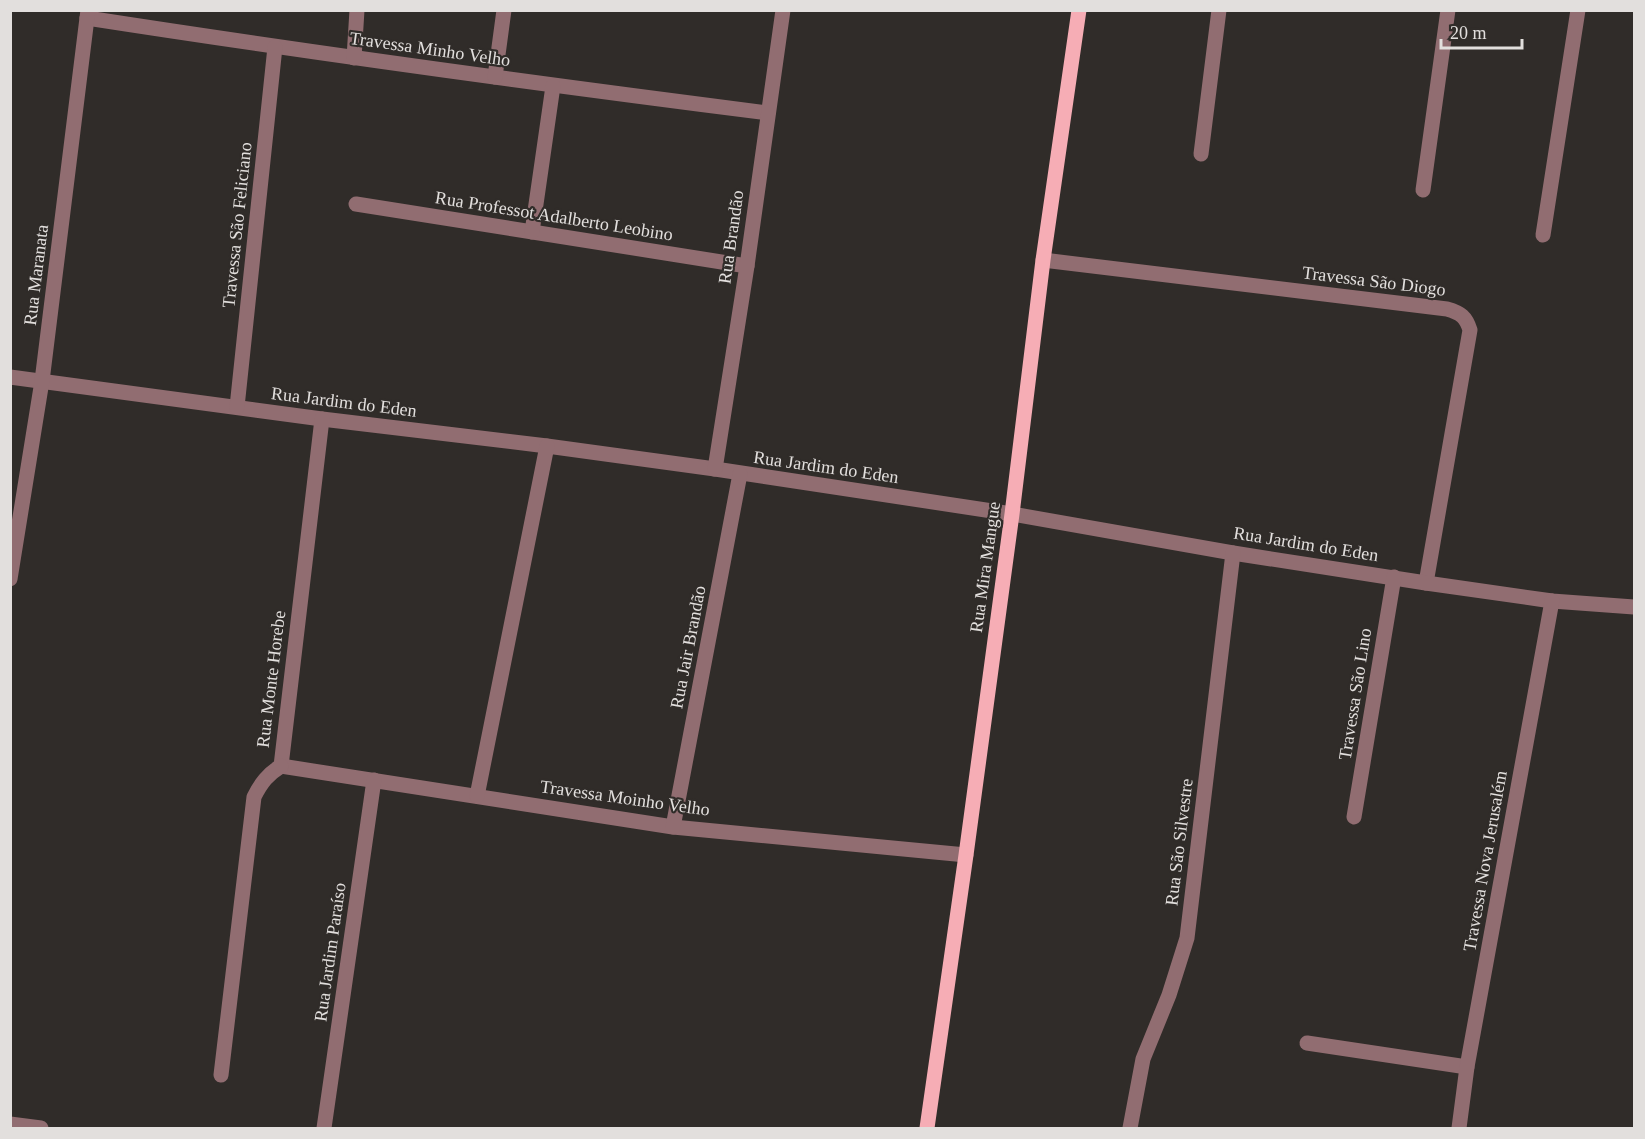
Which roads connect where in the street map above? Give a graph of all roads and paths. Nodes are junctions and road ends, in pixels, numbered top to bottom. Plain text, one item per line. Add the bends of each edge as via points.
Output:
1 (357, 10) edge
2 (504, 10) edge
3 (783, 10) edge
4 (1079, 10) edge
5 (1219, 10) edge
6 (1448, 10) edge
7 (1578, 10) edge
8 (87, 14) edge
9 (275, 47) junction
10 (354, 58) junction
11 (495, 77) junction
12 (553, 86) junction
13 (768, 113) junction
14 (1201, 154) dead end
15 (1423, 190) dead end
16 (356, 204) dead end
17 (532, 232) junction
18 (1543, 235) dead end
19 (1043, 260) junction
20 (747, 266) junction
21 (10, 377) edge
22 (42, 381) junction
23 (237, 407) junction
24 (322, 419) junction
25 (546, 446) junction
26 (715, 470) junction
27 (740, 474) junction
28 (1012, 514) junction
29 (1233, 553) junction
30 (1394, 577) junction
31 (10, 579) edge
32 (1426, 583) junction
33 (1552, 601) junction
34 (1635, 608) edge
35 (281, 766) junction
36 (374, 780) junction
37 (477, 796) junction
38 (1354, 817) dead end
39 (673, 826) junction
40 (966, 855) junction
41 (1307, 1043) dead end
42 (1467, 1067) junction
43 (221, 1075) dead end
44 (10, 1125) edge
45 (41, 1128) edge
46 (324, 1128) edge
47 (927, 1128) edge
48 (1130, 1128) edge
49 (1459, 1128) edge

1 - 10 street
2 - 11 street
3 - 13 street, Rua Brandão
4 - 19 main road, Rua Mira Mangue
5 - 14 street
6 - 15 street
7 - 18 street
8 - 9 street, Travessa Minho Velho
8 - 22 street, Rua Maranata
9 - 10 street, Travessa Minho Velho
9 - 23 street, Travessa São Feliciano
10 - 11 street, Travessa Minho Velho
11 - 12 street, Travessa Minho Velho
12 - 13 street, Travessa Minho Velho
12 - 17 street
13 - 20 street, Rua Brandão
16 - 17 street, Rua Professot Adalberto Leobino
17 - 20 street, Rua Professot Adalberto Leobino
19 - 28 main road, Rua Mira Mangue
19 - 32 street, Travessa São Diogo via 1447,309 1466,318 1470,330
20 - 26 street, Rua Brandão
21 - 22 street, Rua Jardim do Eden
22 - 23 street, Rua Jardim do Eden
22 - 31 street, Rua Maranata
23 - 24 street, Rua Jardim do Eden
24 - 25 street, Rua Jardim do Eden
24 - 35 street, Rua Monte Horebe
25 - 26 street, Rua Jardim do Eden
25 - 37 street
26 - 27 street, Rua Jardim do Eden
27 - 28 street, Rua Jardim do Eden
27 - 39 street, Rua Jair Brandão
28 - 29 street, Rua Jardim do Eden
28 - 40 main road, Rua Mira Mangue
29 - 30 street, Rua Jardim do Eden
29 - 48 street, Rua São Silvestre via 1187,938 1143,1059
30 - 32 street, Rua Jardim do Eden
30 - 38 street, Travessa São Lino
32 - 33 street, Rua Jardim do Eden
33 - 34 street, Rua Jardim do Eden
33 - 42 street, Travessa Nova Jerusalém
35 - 36 street, Travessa Moinho Velho
35 - 43 street, Rua Monte Horebe via 265,778 254,797
36 - 37 street, Travessa Moinho Velho
36 - 46 street, Rua Jardim Paraíso
37 - 39 street, Travessa Moinho Velho
39 - 40 street, Travessa Moinho Velho
40 - 47 main road, Rua Mira Mangue
41 - 42 street
42 - 49 street, Travessa Nova Jerusalém
44 - 45 street

